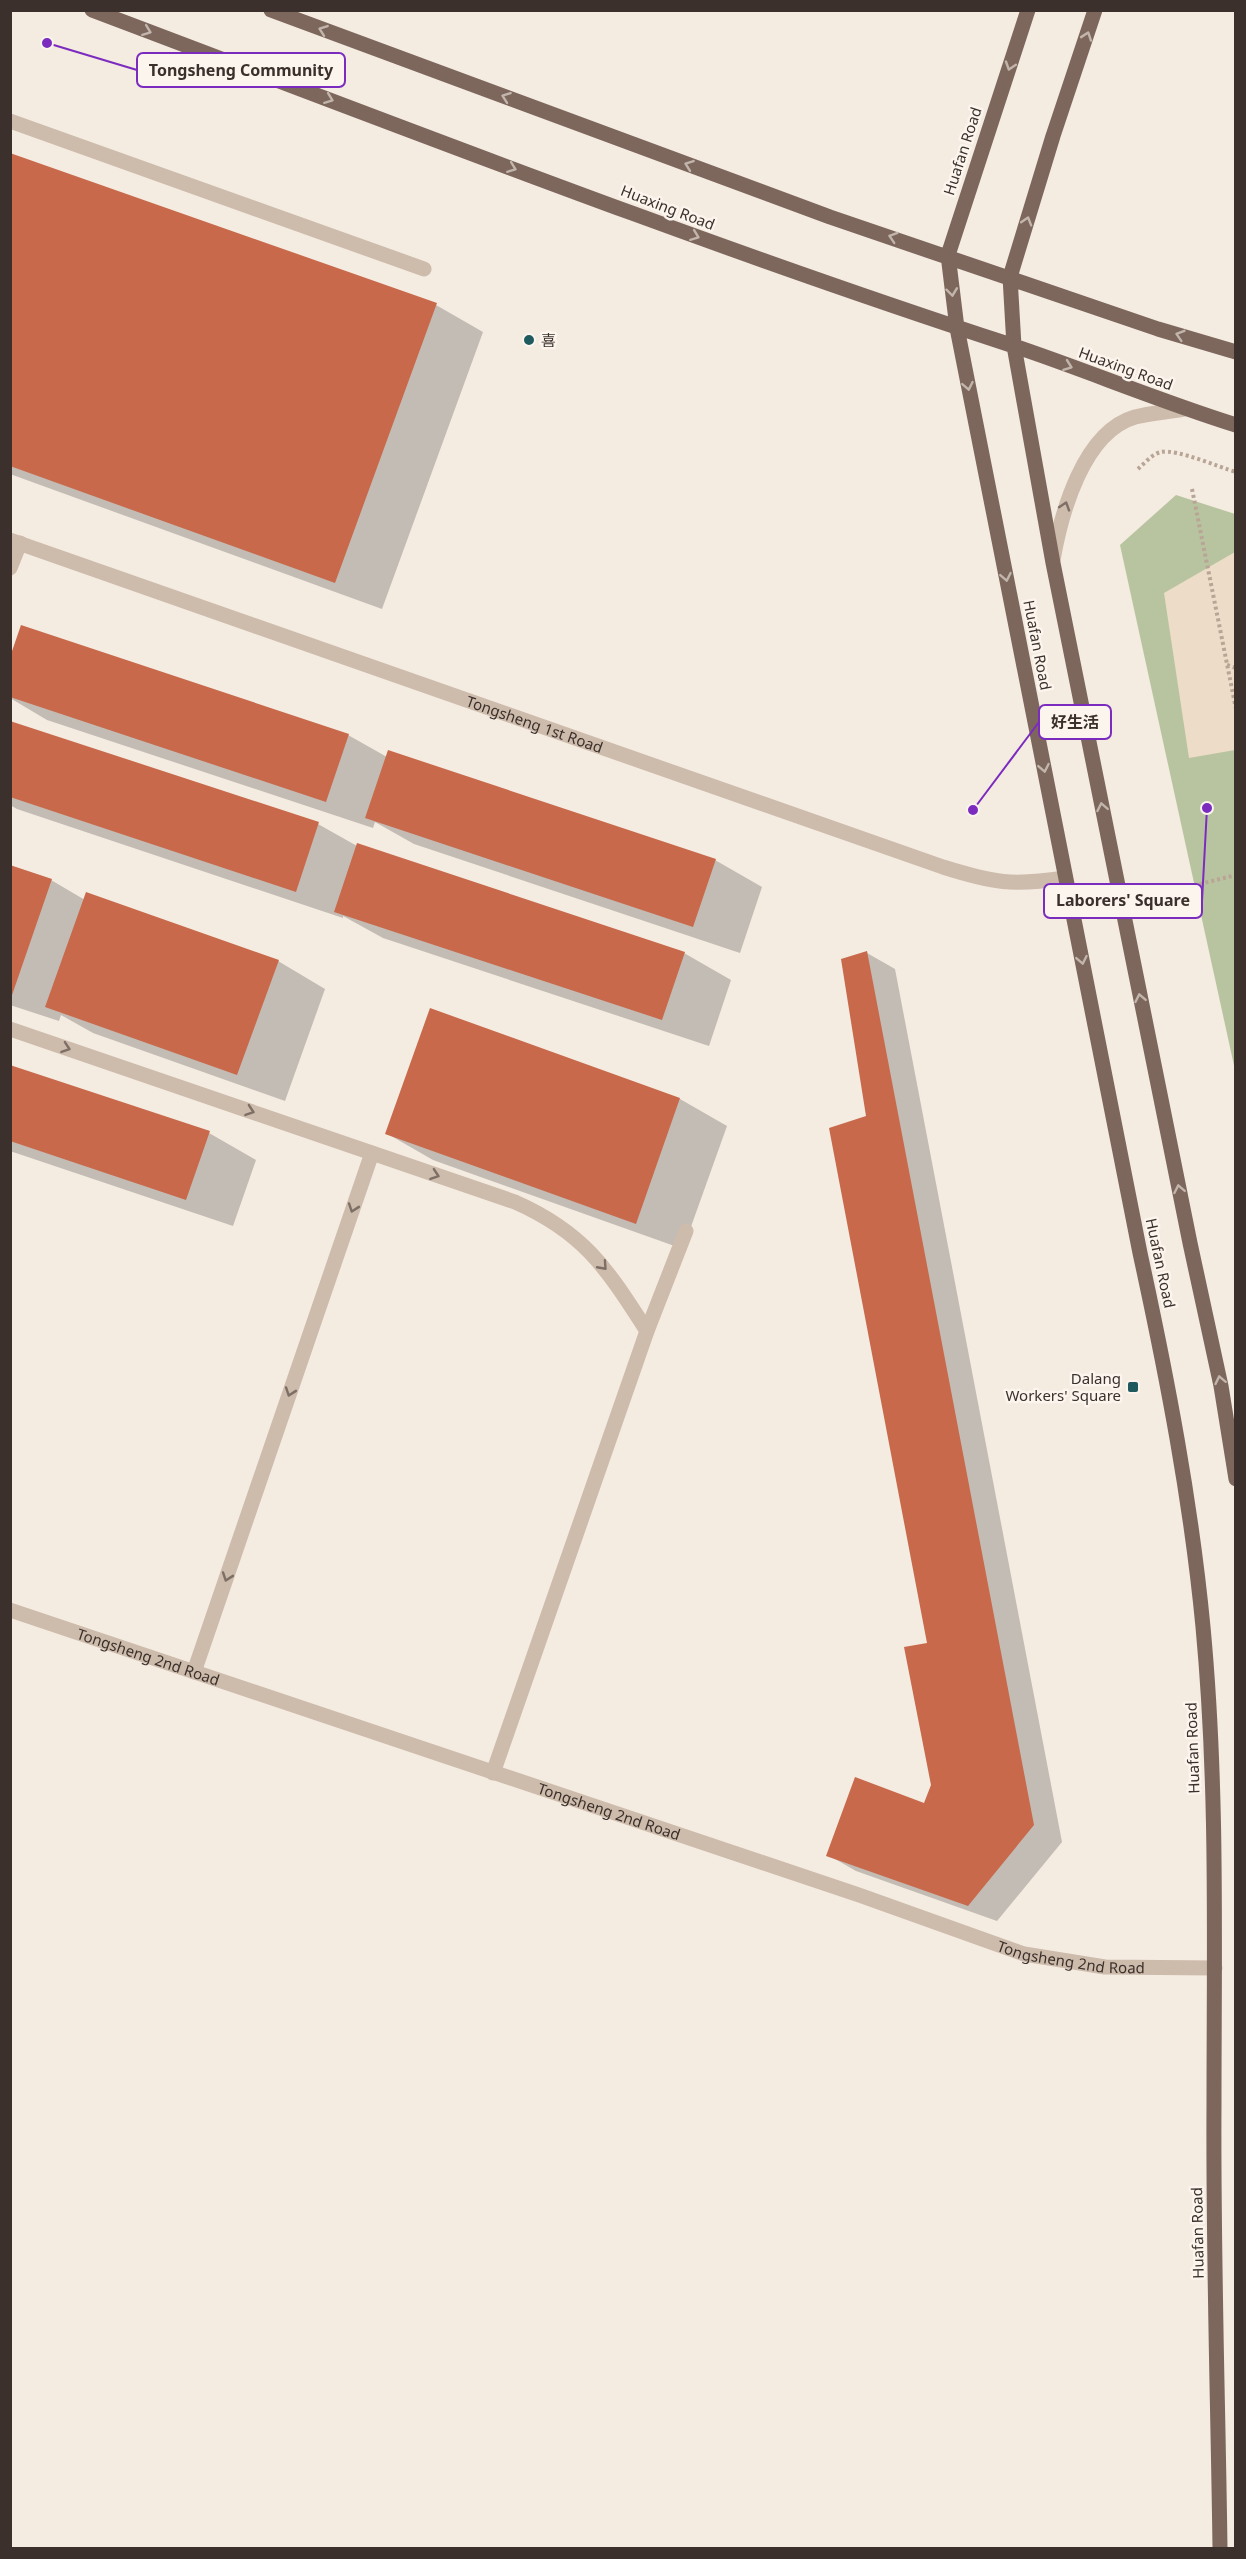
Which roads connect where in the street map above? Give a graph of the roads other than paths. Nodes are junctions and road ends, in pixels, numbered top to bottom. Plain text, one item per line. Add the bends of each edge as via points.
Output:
1 (92, 10) edge
2 (271, 10) edge
3 (1028, 10) edge
4 (1095, 10) edge
5 (10, 121) edge
6 (948, 255) junction
7 (424, 269) dead end
8 (1010, 277) junction
9 (957, 328) junction
10 (1014, 346) junction
11 (1236, 352) edge
12 (1185, 409) junction
13 (1236, 425) edge
14 (15, 542) edge
15 (1053, 563) junction
16 (10, 568) edge
17 (1065, 878) junction
18 (10, 1029) edge
19 (372, 1153) junction
20 (686, 1231) dead end
21 (647, 1330) junction
22 (1236, 1479) edge
23 (10, 1610) edge
24 (194, 1672) junction
25 (494, 1773) junction
26 (1215, 1968) junction
27 (1220, 2548) edge

1 -> 9 main road, Huaxing Road via 779,268
6 -> 2 main road via 830,217
3 -> 6 main road, Huafan Road
8 -> 4 main road, Huafan Road
5 - 7 street
6 - 8 main road
6 -> 9 main road, Huafan Road
8 - 10 main road, Huafan Road
11 -> 8 main road
9 - 10 main road, Huaxing Road
9 -> 17 main road, Huafan Road
10 -> 12 main road, Huaxing Road
10 - 15 main road, Huafan Road
12 - 13 main road, Huaxing Road
15 -> 12 street via 1068,498 1098,444 1116,426 1134,417
14 - 16 street
14 - 17 street, Tongsheng 1st Road via 943,867 1007,884
22 -> 15 main road, Huafan Road via 1221,1386
17 -> 26 main road, Huafan Road via 1171,1395 1190,1519 1210,1717
18 -> 19 street
19 -> 21 street via 546,1216 578,1239 608,1271
19 -> 24 street
20 - 21 street
21 - 25 street
23 - 24 street, Tongsheng 2nd Road
24 - 25 street, Tongsheng 2nd Road
25 - 26 street, Tongsheng 2nd Road via 1024,1954 1105,1967
26 - 27 main road, Huafan Road

